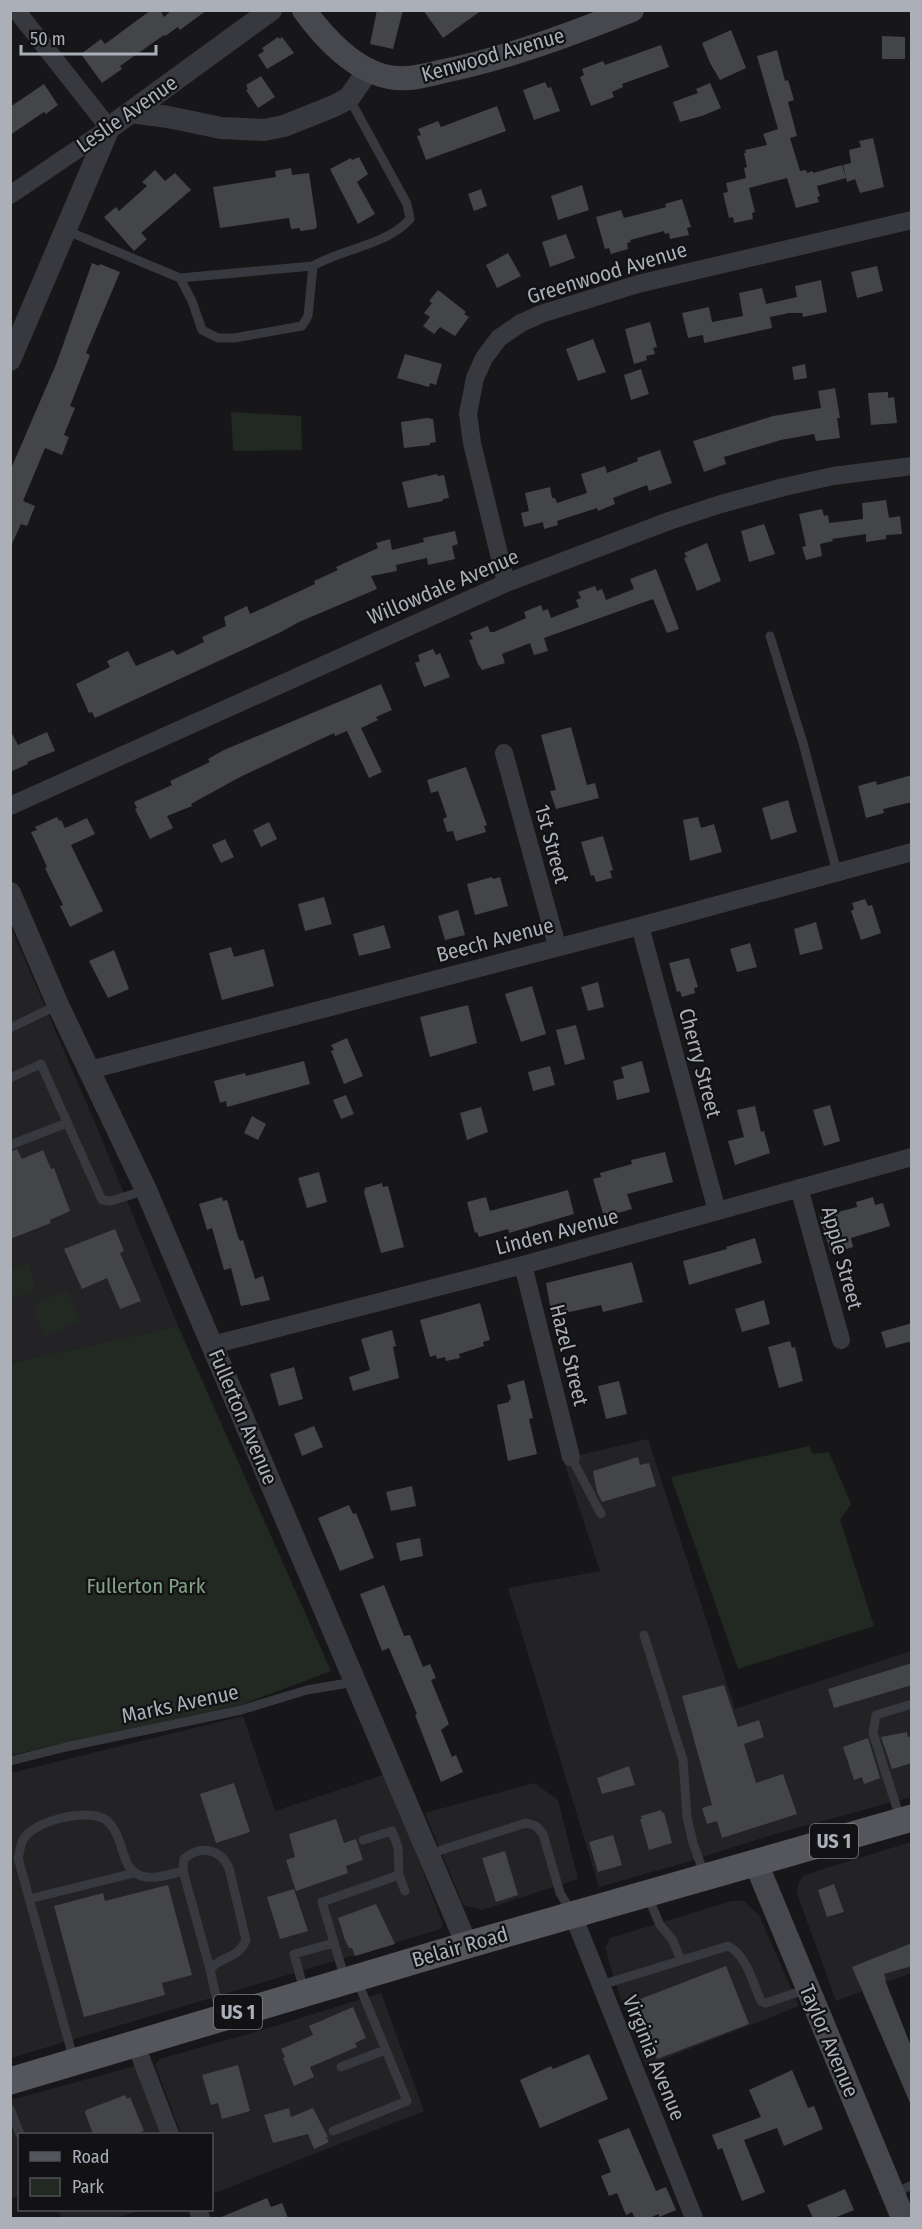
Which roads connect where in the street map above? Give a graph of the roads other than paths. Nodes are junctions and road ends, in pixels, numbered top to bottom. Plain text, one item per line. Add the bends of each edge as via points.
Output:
1 (16, 10) edge
2 (271, 10) edge
3 (304, 10) edge
4 (632, 10) edge
5 (369, 69) junction
6 (349, 98) junction
7 (131, 112) junction
8 (109, 128) junction
9 (10, 195) edge
10 (912, 219) edge
11 (65, 230) junction
12 (313, 266) junction
13 (180, 278) junction
14 (11, 356) edge
15 (912, 466) edge
16 (506, 583) junction
17 (770, 636) dead end
18 (504, 753) dead end
19 (10, 806) edge
20 (912, 852) edge
21 (837, 872) junction
22 (10, 893) edge
23 (640, 926) junction
24 (557, 946) junction
25 (58, 1005) junction
26 (10, 1028) edge
27 (90, 1070) junction
28 (10, 1078) edge
29 (67, 1123) junction
30 (10, 1145) edge
31 (912, 1157) edge
32 (799, 1188) junction
33 (146, 1190) junction
34 (717, 1211) junction
35 (523, 1265) junction
36 (841, 1340) dead end
37 (212, 1345) junction
38 (572, 1456) joint
39 (601, 1514) dead end
40 (644, 1635) dead end
41 (357, 1682) junction
42 (912, 1704) edge
43 (10, 1761) edge
44 (906, 1820) edge
45 (363, 1840) dead end
46 (414, 1845) junction
47 (756, 1863) junction
48 (183, 1871) junction
49 (134, 1873) junction
50 (399, 1875) junction
51 (706, 1877) junction
52 (405, 1891) dead end
53 (646, 1894) junction
54 (29, 1899) junction
55 (573, 1915) junction
56 (334, 1943) junction
57 (467, 1945) junction
58 (681, 1960) junction
59 (210, 1969) junction
60 (351, 1979) junction
61 (601, 1985) junction
62 (807, 1989) junction
63 (305, 1993) junction
64 (221, 2018) junction
65 (136, 2045) junction
66 (385, 2050) junction
67 (74, 2063) junction
68 (341, 2067) dead end
69 (10, 2081) edge
70 (10, 2109) edge
71 (333, 2131) dead end
72 (20, 2133) edge
73 (170, 2133) edge
74 (902, 2189) edge
75 (694, 2218) edge
76 (903, 2218) edge

1 - 8 street
2 - 7 street, Leslie Avenue
3 - 5 main road, Kenwood Avenue via 330,42
4 - 5 main road, Kenwood Avenue via 469,66 400,78
5 - 6 street
6 - 7 street via 284,126 264,130 221,128
6 - 12 lane via 407,204 410,219 402,228
7 - 8 street, Leslie Avenue
8 - 9 street, Leslie Avenue
8 - 11 street
10 - 16 street, Greenwood Avenue via 639,284 541,314 499,338 475,378 468,414
11 - 13 lane
11 - 14 street
12 - 13 lane
12 - 13 lane via 308,316 302,326 234,338 218,338 202,330
15 - 16 street, Willowdale Avenue via 833,476 721,504
16 - 19 street, Willowdale Avenue
17 - 21 lane
18 - 24 street, 1st Street
20 - 21 street, Beech Avenue
21 - 23 street, Beech Avenue
22 - 25 street, Fullerton Avenue
23 - 24 street, Beech Avenue
23 - 34 street, Cherry Street
24 - 27 street, Beech Avenue
25 - 26 lane
25 - 27 street, Fullerton Avenue
27 - 33 street, Fullerton Avenue
28 - 29 lane via 41,1064
29 - 30 lane
29 - 33 lane via 102,1200
31 - 32 street, Linden Avenue
32 - 34 street, Linden Avenue
32 - 36 street, Apple Street
33 - 37 street, Fullerton Avenue
34 - 35 street, Linden Avenue
35 - 37 street, Linden Avenue
35 - 38 street, Hazel Street
37 - 41 street, Fullerton Avenue
38 - 39 lane
40 - 51 lane via 683,1760 687,1817
41 - 43 lane, Marks Avenue via 307,1690 241,1710
41 - 46 street, Fullerton Avenue
42 - 44 lane via 876,1715 873,1733
44 - 47 main road, Belair Road / US 1
45 - 46 lane via 392,1831
46 - 50 lane
46 - 55 lane via 526,1823 536,1826 543,1834 560,1893
46 - 57 street, Fullerton Avenue
47 - 51 main road, Belair Road / US 1
47 - 62 main road, Taylor Avenue
48 - 49 lane via 147,1877
48 - 59 lane
48 - 59 lane via 184,1858 205,1849 225,1859 229,1868 246,1940 235,1955 216,1962
49 - 54 lane
49 - 54 lane via 119,1836 105,1819 86,1814 39,1825 23,1839 18,1858
50 - 52 lane
50 - 56 lane via 322,1902
51 - 53 main road, Belair Road / US 1
53 - 55 main road, Belair Road / US 1
53 - 58 lane
54 - 67 lane
55 - 57 main road, Belair Road / US 1
55 - 61 street, Virginia Avenue
56 - 60 lane
56 - 63 lane via 294,1954
57 - 60 main road, Belair Road / US 1
58 - 61 lane
58 - 62 lane via 728,1946 742,1959 761,2001 766,2003
59 - 64 lane
60 - 63 main road, Belair Road / US 1
60 - 66 lane
61 - 75 street, Virginia Avenue
62 - 74 main road, Taylor Avenue
63 - 64 main road, Belair Road / US 1
64 - 65 main road, Belair Road / US 1
65 - 67 main road, Belair Road / US 1
65 - 73 street
66 - 68 lane
66 - 71 lane via 407,2101
67 - 69 main road, Belair Road / US 1
70 - 72 lane
74 - 76 main road, Taylor Avenue

